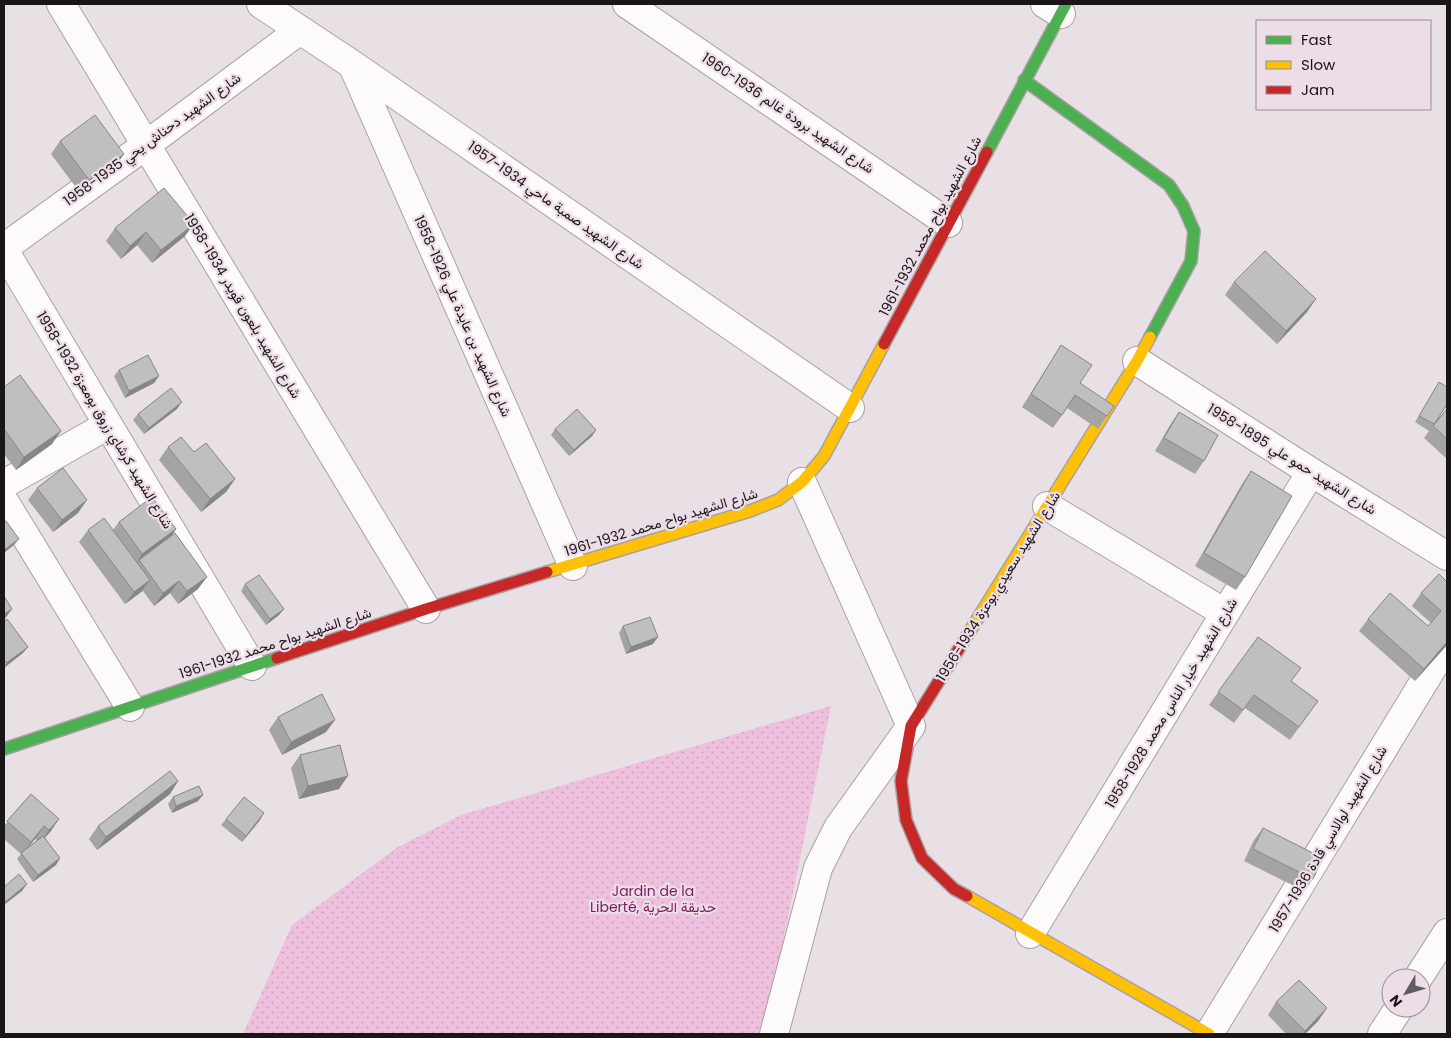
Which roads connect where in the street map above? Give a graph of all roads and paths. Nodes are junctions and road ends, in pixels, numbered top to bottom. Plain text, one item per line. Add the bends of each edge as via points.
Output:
1 (61, 4) edge
2 (261, 4) edge
3 (627, 4) edge
4 (1057, 7) edge
5 (300, 30) junction
6 (353, 66) junction
7 (1024, 80) junction
8 (146, 145) junction
9 (948, 223) junction
10 (4, 249) edge
11 (1137, 361) junction
12 (850, 408) junction
13 (108, 425) junction
14 (1311, 472) junction
15 (802, 482) junction
16 (4, 484) edge
17 (4, 501) edge
18 (1047, 506) junction
19 (1447, 556) edge
20 (572, 566) junction
21 (426, 609) junction
22 (1225, 613) junction
23 (1447, 644) edge
24 (252, 666) junction
25 (130, 707) junction
26 (911, 726) junction
27 (5, 746) edge
28 (1447, 932) edge
29 (1030, 934) junction
30 (1424, 968) edge
31 (1392, 1018) edge
32 (774, 1034) edge
33 (1209, 1034) edge
34 (1382, 1034) edge

1 - 8 street, شارع الشهيد بلعون قويدر 1934-1958
2 - 5 street, شارع الشهيد صمبة ماحي 1934-1957
3 - 9 street, شارع الشهيد برودة غالم 1936-1960
4 - 7 street, شارع الشهيد بواح محمد 1932-1961
5 - 6 street, شارع الشهيد صمبة ماحي 1934-1957
5 - 8 street, شارع الشهيد دحناش يحي 1935-1958
6 - 12 street, شارع الشهيد صمبة ماحي 1934-1957
6 - 20 street, شارع الشهيد بن عايدة علي 1926-1958
7 - 9 street, شارع الشهيد بواح محمد 1932-1961
7 - 11 street, شارع الشهيد سعيدي بوعزة 1934-1956 via 1169,185 1194,231 1190,261
8 - 10 street, شارع الشهيد دحناش يحي 1935-1958
8 - 21 street, شارع الشهيد بلعون قويدر 1934-1958
9 - 12 street, شارع الشهيد بواح محمد 1932-1961
10 - 13 street, شارع الشهيد كرشاي زروق بومعزة 1932-1958
11 - 14 street, شارع الشهيد حمو علي 1895-1958
11 - 18 street, شارع الشهيد سعيدي بوعزة 1934-1956
12 - 15 street, شارع الشهيد بواح محمد 1932-1961 via 824,456
13 - 16 street
13 - 24 street, شارع الشهيد كرشاي زروق بومعزة 1932-1958
14 - 19 street, شارع الشهيد حمو علي 1895-1958
14 - 22 street, شارع الشهيد خيار الناس محمد 1928-1958
15 - 20 street, شارع الشهيد بواح محمد 1932-1961 via 778,500 750,511
15 - 26 street
17 - 25 street
18 - 22 street
18 - 26 street, شارع الشهيد سعيدي بوعزة 1934-1956
20 - 21 street, شارع الشهيد بواح محمد 1932-1961
21 - 24 street, شارع الشهيد بواح محمد 1932-1961
22 - 29 street, شارع الشهيد خيار الناس محمد 1928-1958
23 - 33 street, شارع الشهيد لوالاسي قادة 1936-1957
24 - 25 street, شارع الشهيد بواح محمد 1932-1961
25 - 27 street, شارع الشهيد بواح محمد 1932-1961
26 - 29 street, شارع الشهيد سعيدي بوعزة 1934-1956 via 901,781 906,820 922,858 954,889
26 - 32 street via 838,828 818,868
28 - 30 street
29 - 33 street, شارع الشهيد سعيدي بوعزة 1934-1956
31 - 34 street

